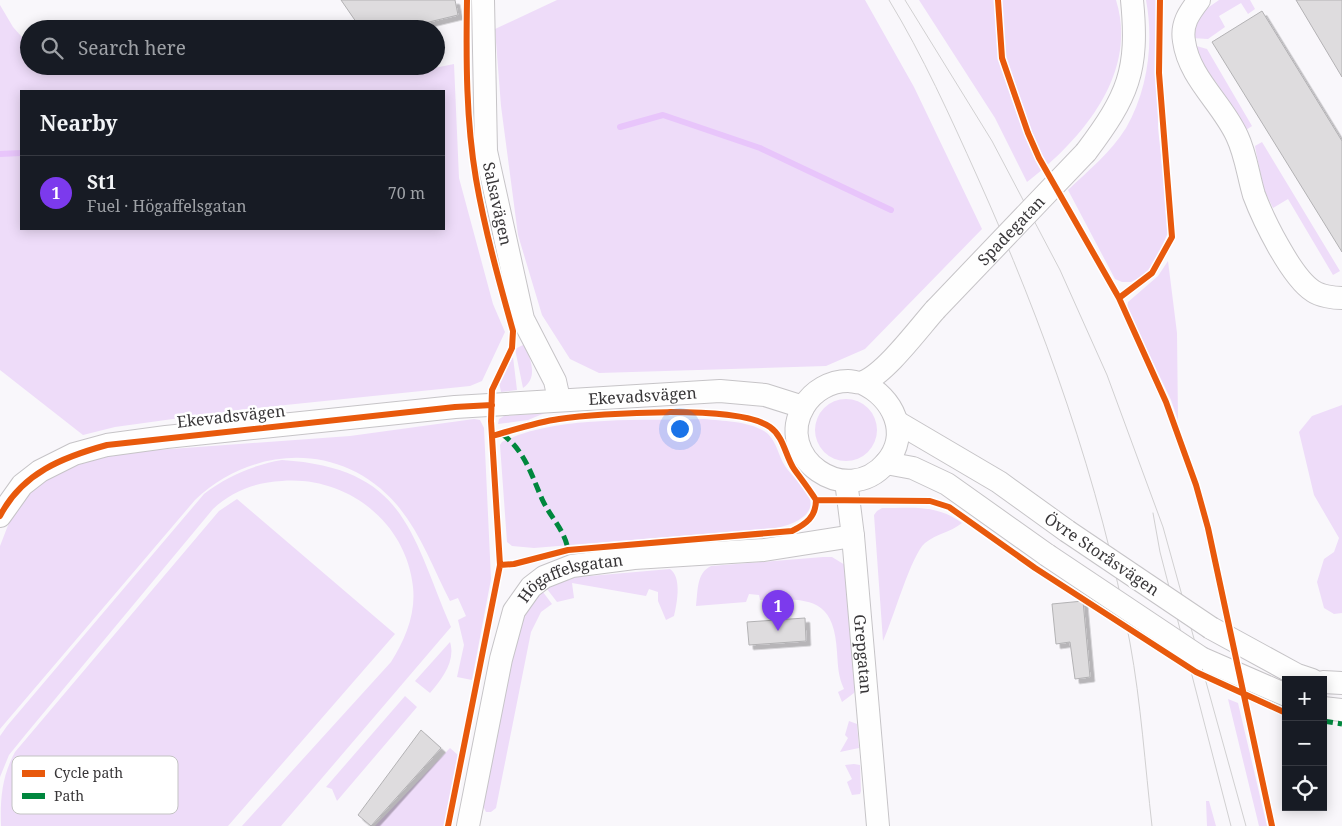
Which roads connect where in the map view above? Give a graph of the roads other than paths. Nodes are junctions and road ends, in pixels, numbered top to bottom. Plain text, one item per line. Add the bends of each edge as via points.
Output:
1 (483, 0) edge
2 (1132, 0) edge
3 (1198, 0) edge
4 (1342, 298) edge
5 (862, 383) junction
6 (558, 399) junction
7 (803, 407) junction
8 (896, 422) junction
9 (886, 463) junction
10 (846, 481) junction
11 (0, 516) edge
12 (853, 536) junction
13 (1301, 676) edge
14 (1327, 682) edge
15 (1342, 683) edge
16 (1282, 694) edge
17 (1327, 708) edge
18 (1342, 710) edge
19 (468, 826) edge
20 (878, 826) edge

1 - 6 street, Salsavägen via 486,151 523,319 555,381
2 - 5 street, Spadegatan, bridge via 1134,61 1128,83 1110,119 1086,152 880,372
3 - 4 street via 1185,20 1184,40 1189,62 1237,135 1255,195 1275,240 1303,283 1314,293
5 - 7 street via 834,382 811,396
5 - 8 street via 885,398
6 - 7 street, Ekevadsvägen via 720,391 765,395
6 - 11 street, Ekevadsvägen via 107,445 74,454 40,471 22,485
7 - 10 street via 798,440 804,456 829,478
8 - 9 street via 896,444
8 - 13 street, Övre Storåsvägen, bridge via 999,482 1212,628
9 - 10 street via 868,477
9 - 16 street, Övre Storåsvägen, bridge via 913,468 947,484 1201,658
10 - 12 street, Grepgatan
12 - 19 street, Högaffelsgatan via 764,550 634,558 572,566 544,577 531,587 514,612 501,659
12 - 20 street, Grepgatan
14 - 15 street
17 - 18 street

